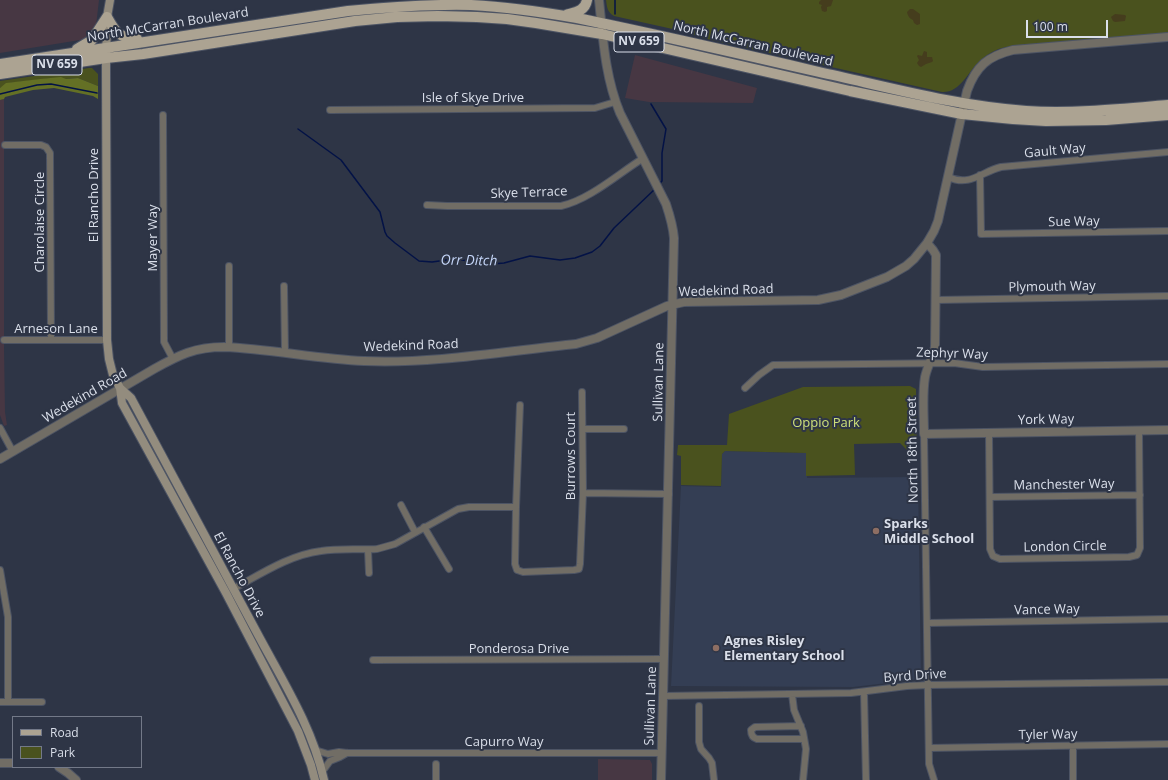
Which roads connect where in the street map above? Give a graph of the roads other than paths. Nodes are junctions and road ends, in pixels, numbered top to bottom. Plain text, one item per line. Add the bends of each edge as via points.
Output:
1 (110, 0) edge
2 (588, 0) edge
3 (599, 0) edge
4 (565, 16) junction
5 (107, 17) junction
6 (601, 23) junction
7 (602, 34) junction
8 (1168, 37) edge
9 (149, 41) junction
10 (106, 52) junction
11 (66, 53) junction
12 (0, 64) edge
13 (0, 74) edge
14 (615, 102) junction
15 (1168, 105) edge
16 (963, 109) junction
17 (330, 110) dead end
18 (163, 115) dead end
19 (1168, 115) edge
20 (5, 145) dead end
21 (1168, 152) edge
22 (642, 159) junction
23 (980, 175) junction
24 (948, 178) junction
25 (427, 205) dead end
26 (1168, 232) edge
27 (927, 243) junction
28 (229, 266) dead end
29 (284, 286) dead end
30 (1168, 296) edge
31 (936, 300) junction
32 (673, 305) junction
33 (4, 340) dead end
34 (51, 340) junction
35 (107, 340) junction
36 (229, 347) junction
37 (285, 353) junction
38 (173, 358) junction
39 (929, 363) junction
40 (1168, 364) edge
41 (120, 388) junction
42 (745, 388) dead end
43 (582, 392) dead end
44 (520, 405) dead end
45 (0, 428) edge
46 (583, 429) junction
47 (624, 429) dead end
48 (1168, 430) edge
49 (1139, 431) junction
50 (989, 433) junction
51 (924, 434) junction
52 (13, 452) junction
53 (0, 459) edge
54 (583, 493) junction
55 (669, 494) junction
56 (1140, 495) junction
57 (990, 497) junction
58 (401, 505) dead end
59 (516, 507) junction
60 (424, 527) junction
61 (415, 532) junction
62 (368, 550) junction
63 (449, 569) dead end
64 (0, 570) edge
65 (369, 574) dead end
66 (233, 589) junction
67 (1168, 619) edge
68 (927, 623) junction
69 (0, 642) edge
70 (8, 642) junction
71 (664, 659) junction
72 (373, 660) dead end
73 (1168, 682) edge
74 (928, 685) junction
75 (864, 692) junction
76 (792, 694) junction
77 (663, 696) junction
78 (0, 702) edge
79 (8, 702) junction
80 (42, 702) dead end
81 (699, 706) dead end
82 (801, 726) junction
83 (804, 739) junction
84 (1168, 744) edge
85 (1073, 746) junction
86 (929, 748) junction
87 (315, 750) junction
88 (347, 753) junction
89 (662, 753) junction
90 (0, 763) edge
91 (12, 763) edge
92 (436, 764) dead end
93 (312, 765) junction
94 (60, 768) edge
95 (322, 777) edge
96 (76, 780) edge
97 (314, 780) edge
98 (436, 780) edge
99 (661, 780) edge
100 (714, 780) edge
101 (803, 780) edge
102 (866, 780) edge
103 (934, 780) edge
104 (1073, 780) edge

1 - 5 main road, El Rancho Drive
2 - 4 main road via 581,10
3 - 6 street, Sullivan Lane
4 - 6 main road, North McCarran Boulevard / NV 659
4 - 9 main road, North McCarran Boulevard / NV 659 via 471,5 403,6 348,11
5 - 9 main road via 122,37
5 - 10 main road, El Rancho Drive
5 - 11 main road via 92,40
6 - 7 street, Sullivan Lane
6 - 16 main road, North McCarran Boulevard / NV 659 via 914,94
7 - 10 main road, North McCarran Boulevard / NV 659 via 507,19 397,17 355,21 143,54
7 - 14 street, Sullivan Lane
7 - 16 main road, North McCarran Boulevard / NV 659 via 857,92
8 - 16 street, Wedekind Road via 1003,52 992,57 974,75
9 - 10 main road, North McCarran Boulevard / NV 659
10 - 11 main road, North McCarran Boulevard / NV 659
10 - 13 main road, North McCarran Boulevard / NV 659
10 - 35 main road, El Rancho Drive
11 - 12 main road, North McCarran Boulevard / NV 659
14 - 17 street, Isle of Skye Drive via 595,108
14 - 22 street, Sullivan Lane
15 - 16 main road, North McCarran Boulevard / NV 659 via 1054,112
16 - 19 main road, North McCarran Boulevard / NV 659 via 1013,119 1046,121
16 - 24 street, Wedekind Road
18 - 38 street, Mayer Way via 164,342
20 - 34 street, Charolaise Circle via 41,145 50,153
21 - 23 street, Gault Way via 1001,167
22 - 25 street, Skye Terrace via 587,196 565,205
22 - 32 street, Sullivan Lane via 666,204 674,227
23 - 24 street, Gault Way via 966,181
23 - 26 street, Sue Way via 981,234
24 - 27 street, Wedekind Road via 938,220
27 - 31 street, North 18th Street via 936,255
27 - 32 street, Wedekind Road via 914,259 897,272 830,298 796,301 684,302
28 - 36 street
29 - 37 street
30 - 31 street, Plymouth Way
31 - 39 street, North 18th Street via 935,347
32 - 37 street, Wedekind Road via 576,344 387,361
32 - 55 street, Sullivan Lane
33 - 34 street, Arneson Lane
34 - 35 street, Arneson Lane
35 - 41 main road, El Rancho Drive via 110,365
36 - 37 street, Wedekind Road
36 - 38 street, Wedekind Road via 192,350
38 - 41 street, Wedekind Road
39 - 40 street, Zephyr Way via 954,362 983,367
39 - 42 street, Zephyr Way via 773,365
39 - 51 street, North 18th Street via 924,387
41 - 52 street, Wedekind Road
41 - 66 main road, El Rancho Drive via 131,398
41 - 93 main road, El Rancho Drive via 122,403 254,647 298,731
43 - 46 street, Burrows Court
44 - 59 street
45 - 52 street
46 - 47 street
46 - 54 street, Burrows Court
48 - 49 street, York Way
49 - 50 street, York Way
49 - 56 street, London Circle
50 - 51 street, York Way
50 - 57 street, London Circle
51 - 68 street, North 18th Street
52 - 53 street, Wedekind Road
54 - 55 street
54 - 59 street, Burrows Court via 579,569 524,572 517,570
55 - 71 street, Sullivan Lane
56 - 57 street, Manchester Way
56 - 57 street, London Circle via 1139,552 1133,557 1114,558 996,558 990,549
58 - 61 street
59 - 60 street via 464,507 453,510
60 - 61 street
60 - 63 street
61 - 62 street via 385,548
62 - 65 street
62 - 66 street via 325,550 299,556
64 - 70 street via 8,617
66 - 87 main road, El Rancho Drive via 297,707
67 - 68 street, Vance Way
68 - 74 street, North 18th Street
69 - 70 street
70 - 79 street
71 - 72 street, Ponderosa Drive
71 - 77 street, Sullivan Lane
73 - 74 street, Byrd Drive
74 - 75 street, Byrd Drive
74 - 86 street, North 18th Street
75 - 76 street, Byrd Drive
75 - 102 street
76 - 77 street, Byrd Drive
76 - 82 street via 795,714
77 - 89 street, Sullivan Lane
78 - 79 street
79 - 80 street
81 - 100 street via 700,749 712,763
82 - 83 street
82 - 83 street via 755,726 752,734 757,739
83 - 101 street via 806,749
84 - 85 street, Tyler Way
85 - 86 street, Tyler Way
85 - 104 street
86 - 103 street, North 18th Street via 929,764
87 - 88 street, Capurro Way via 328,754
87 - 95 main road, El Rancho Drive
88 - 89 street, Capurro Way
88 - 95 street, Capurro Way via 330,761
89 - 99 street, Sullivan Lane
90 - 91 street
92 - 98 street
93 - 95 main road
93 - 97 main road, El Rancho Drive
94 - 96 street

